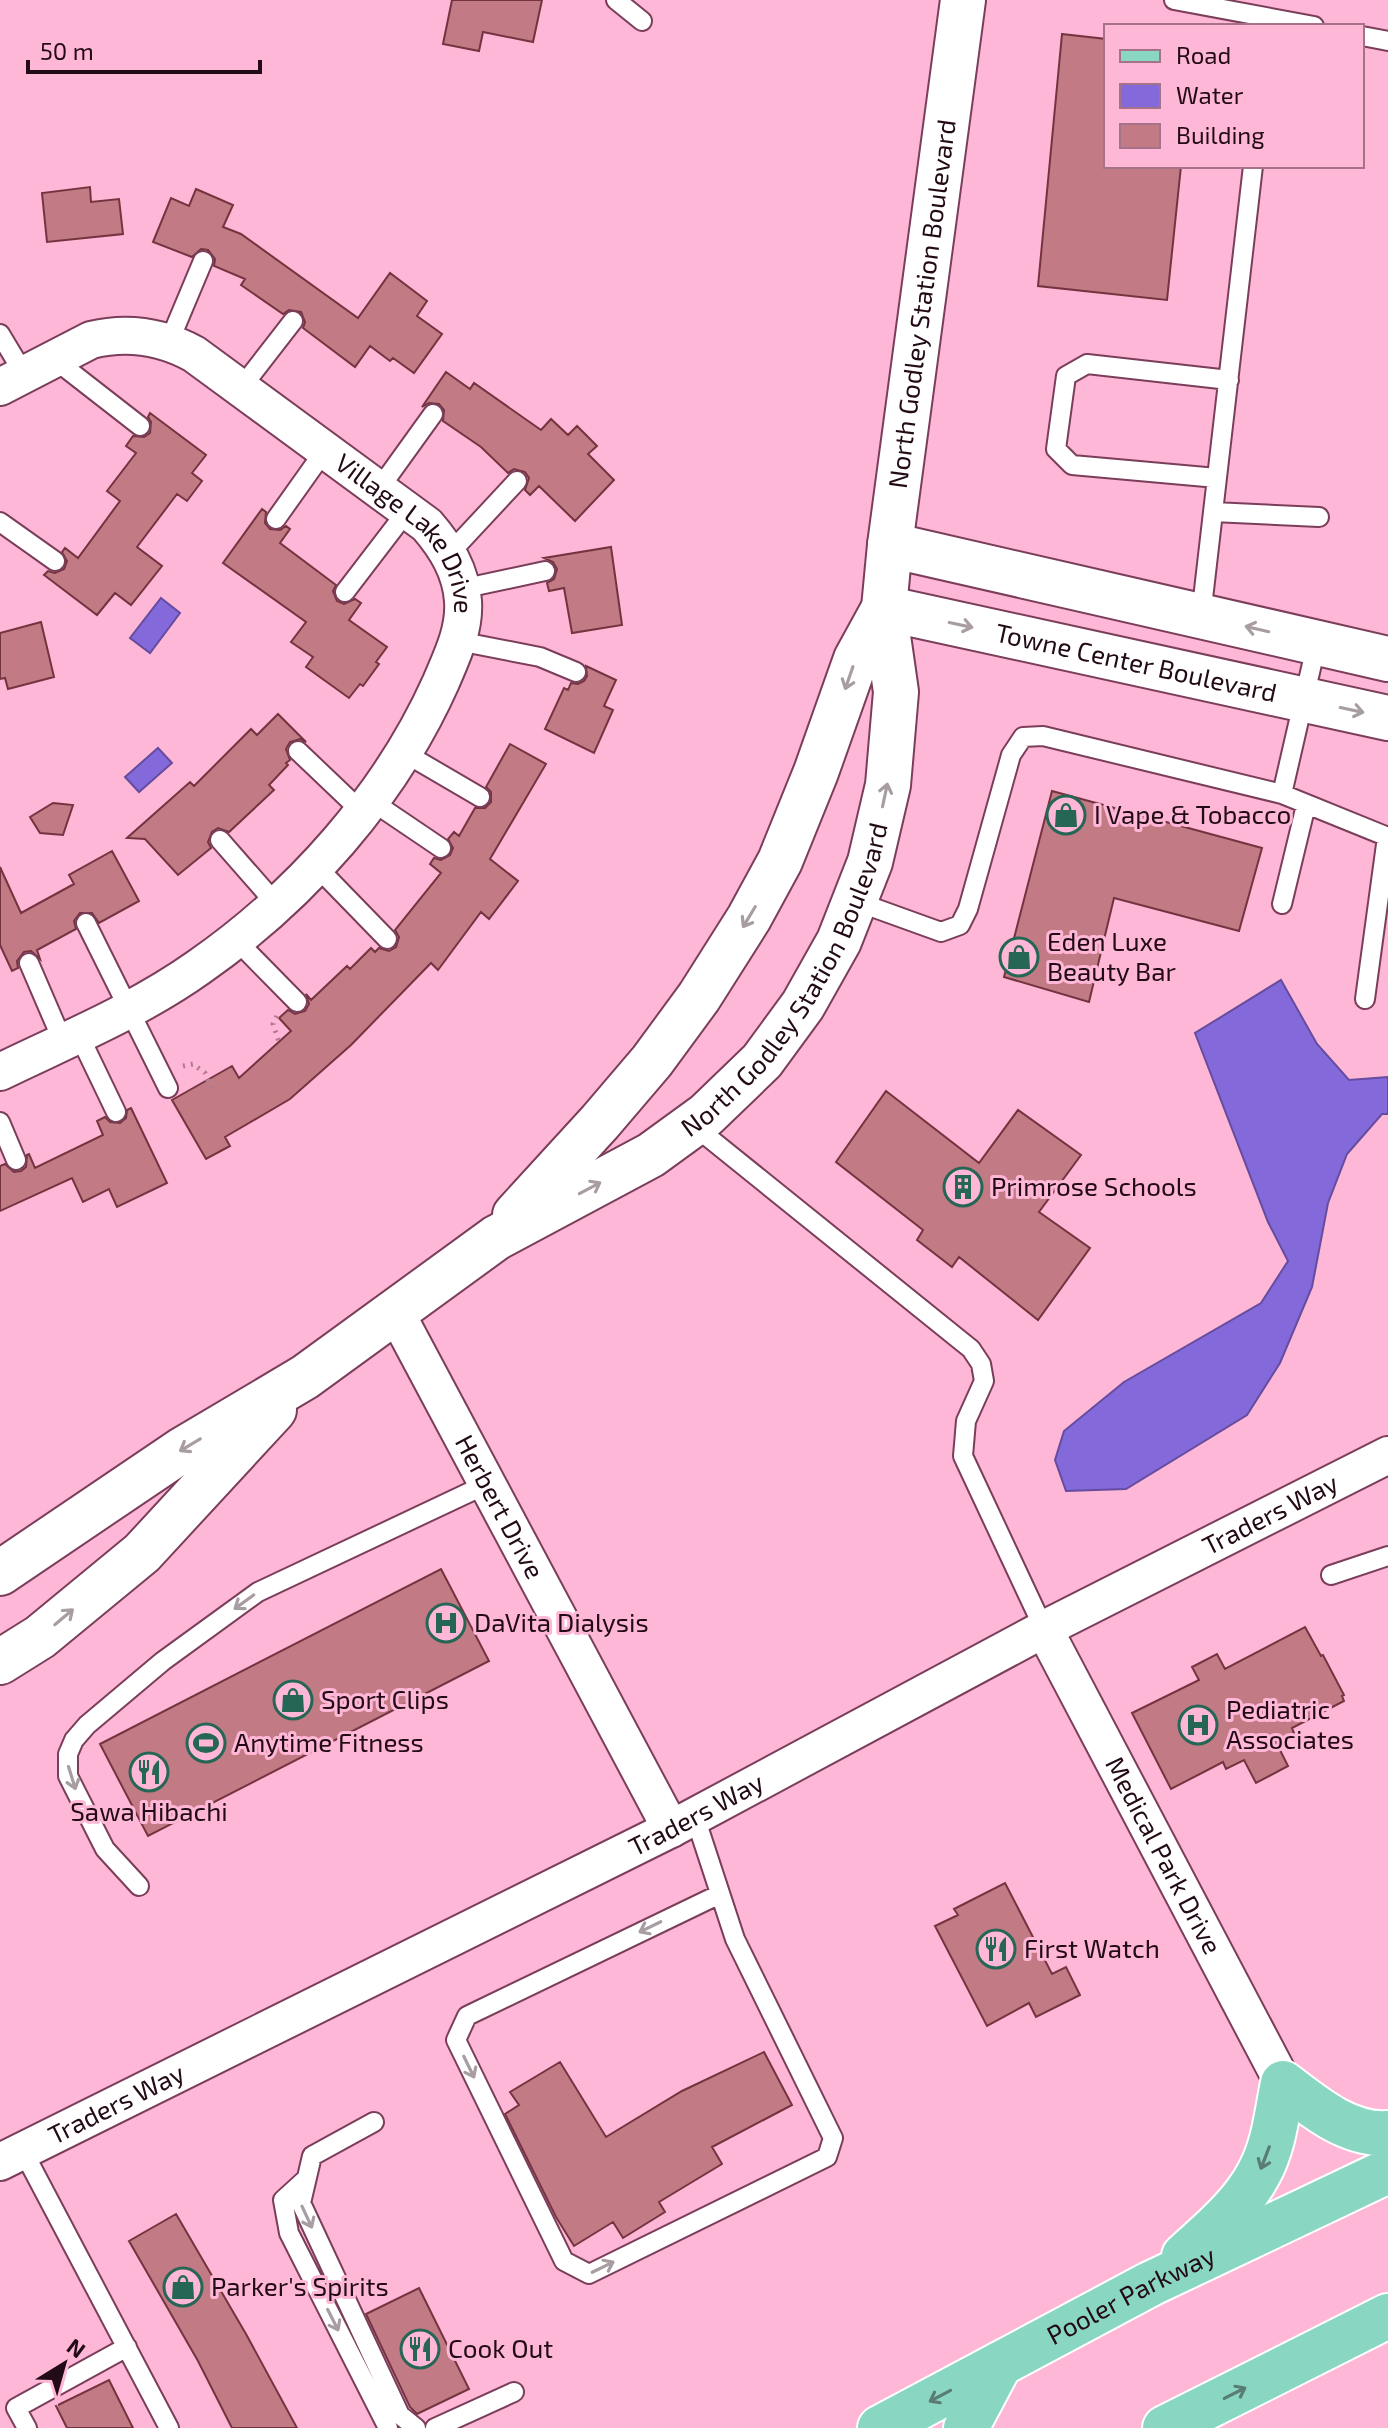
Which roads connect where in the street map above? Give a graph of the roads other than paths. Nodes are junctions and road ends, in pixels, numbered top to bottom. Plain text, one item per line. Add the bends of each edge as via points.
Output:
1 (616, 0) edge
2 (963, 0) edge
3 (1174, 0) edge
4 (1273, 15) edge
5 (642, 21) dead end
6 (1307, 24) edge
7 (1364, 36) edge
8 (1388, 41) edge
9 (1253, 168) edge
10 (203, 261) dead end
11 (293, 321) dead end
12 (0, 334) edge
13 (169, 342) junction
14 (26, 373) edge
15 (1229, 380) junction
16 (241, 388) junction
17 (433, 414) dead end
18 (140, 426) dead end
19 (325, 450) junction
20 (1217, 478) junction
21 (517, 481) dead end
22 (379, 489) junction
23 (407, 511) junction
24 (1213, 512) junction
25 (1319, 517) dead end
26 (276, 519) dead end
27 (0, 522) edge
28 (890, 545) junction
29 (449, 554) junction
30 (55, 561) dead end
31 (545, 571) dead end
32 (461, 589) junction
33 (345, 592) dead end
34 (884, 608) junction
35 (1201, 616) junction
36 (458, 641) junction
37 (1317, 642) junction
38 (1388, 659) edge
39 (576, 672) dead end
40 (1305, 700) junction
41 (1388, 718) edge
42 (298, 751) dead end
43 (403, 752) junction
44 (1282, 794) junction
45 (480, 797) dead end
46 (1306, 805) junction
47 (366, 806) junction
48 (1388, 837) edge
49 (220, 840) dead end
50 (441, 848) dead end
51 (316, 866) junction
52 (855, 901) junction
53 (1282, 904) dead end
54 (277, 905) junction
55 (86, 923) dead end
56 (387, 939) dead end
57 (236, 940) junction
58 (29, 963) dead end
59 (1365, 999) dead end
60 (297, 1002) dead end
61 (129, 1011) junction
62 (71, 1038) junction
63 (0, 1072) edge
64 (168, 1088) dead end
65 (116, 1112) dead end
66 (0, 1122) edge
67 (693, 1125) junction
68 (16, 1160) dead end
69 (496, 1238) junction
70 (395, 1311) junction
71 (305, 1377) junction
72 (1388, 1455) edge
73 (487, 1484) junction
74 (1388, 1556) edge
75 (0, 1573) edge
76 (1331, 1575) dead end
77 (1044, 1629) junction
78 (0, 1662) edge
79 (683, 1823) junction
80 (139, 1886) dead end
81 (720, 1894) junction
82 (1283, 2083) junction
83 (374, 2122) dead end
84 (1388, 2133) edge
85 (12, 2156) edge
86 (1388, 2171) edge
87 (306, 2179) junction
88 (1150, 2284) junction
89 (1388, 2316) edge
90 (127, 2347) junction
91 (1000, 2364) junction
92 (514, 2392) dead end
93 (8, 2412) edge
94 (27, 2428) edge
95 (169, 2428) edge
96 (388, 2428) edge
97 (416, 2428) edge
98 (435, 2428) edge
99 (880, 2428) edge
100 (966, 2428) edge
101 (1165, 2428) edge

1 - 5 lane
2 - 28 street, North Godley Station Boulevard
3 - 4 lane
4 - 6 lane
7 - 8 lane
9 - 15 lane
10 - 13 lane
11 - 16 lane
12 - 14 lane
13 - 14 street, Village Lake Drive via 116,335 91,340
13 - 16 street, Village Lake Drive
14 - 18 lane
15 - 20 lane
15 - 20 lane via 1087,364 1066,376 1056,449 1072,465
16 - 19 street, Village Lake Drive
17 - 22 lane
19 - 22 street, Village Lake Drive
19 - 26 lane
20 - 24 lane
21 - 29 lane
22 - 23 street, Village Lake Drive
23 - 29 street, Village Lake Drive via 427,525
23 - 33 lane
24 - 25 lane
24 - 35 lane
27 - 30 lane
28 - 34 street, North Godley Station Boulevard
28 - 35 street
29 - 32 street, Village Lake Drive
31 - 32 lane
32 - 36 street, Village Lake Drive
34 -> 40 street, Towne Center Boulevard
52 -> 34 street, North Godley Station Boulevard via 888,785 896,692
34 -> 69 street, North Godley Station Boulevard via 856,659 780,861 749,918 652,1061
37 -> 35 street
36 - 39 lane via 540,657
36 - 43 street, Village Lake Drive
37 - 38 street
37 - 40 lane
40 -> 41 street, Towne Center Boulevard
40 - 44 lane
42 - 47 lane
43 - 45 lane
43 - 47 street, Village Lake Drive
44 - 46 lane
44 - 52 lane via 1043,736 1023,737 1011,755 960,925 941,932
46 - 48 lane
46 - 53 lane
47 - 50 lane
47 - 51 street, Village Lake Drive
48 - 59 lane
49 - 54 lane
51 - 54 street, Village Lake Drive
51 - 56 lane
52 - 67 street, North Godley Station Boulevard via 803,1005 762,1061
54 - 57 street, Village Lake Drive
55 - 61 lane
57 - 60 lane
57 - 61 street, Village Lake Drive
58 - 62 lane
61 - 62 street, Village Lake Drive
61 - 64 lane
62 - 63 street, Village Lake Drive
62 - 65 lane
66 - 68 lane
69 -> 67 street, North Godley Station Boulevard via 651,1155
67 - 77 lane via 971,1349 984,1381 966,1421 963,1456
69 - 70 street, North Godley Station Boulevard
70 - 71 street, North Godley Station Boulevard
70 - 73 street, Herbert Drive
71 -> 75 street, North Godley Station Boulevard via 182,1450
78 -> 71 street, North Godley Station Boulevard via 40,1637 142,1553
72 - 77 street, Traders Way
73 - 79 street, Herbert Drive
73 -> 80 lane via 258,1592 163,1661 74,1740 68,1776 105,1849
74 - 76 lane
77 - 79 street, Traders Way
77 - 82 street, Medical Park Drive
79 - 81 lane
79 - 85 street, Traders Way
81 -> 81 lane via 467,2016 456,2040 564,2261 589,2274 827,2157 833,2138 735,1939
82 - 84 main road via 1336,2120
82 -> 88 main road via 1273,2137 1259,2173 1218,2225
83 - 87 lane via 312,2156
85 - 90 lane
86 - 88 main road, Pooler Parkway
87 -> 96 lane via 283,2200 289,2233
87 -> 97 lane via 301,2203 400,2415
88 - 91 main road, Pooler Parkway
101 -> 89 main road
90 - 93 lane
90 - 95 lane
91 -> 99 main road, Pooler Parkway
91 - 100 main road
92 - 98 lane
93 - 94 lane

